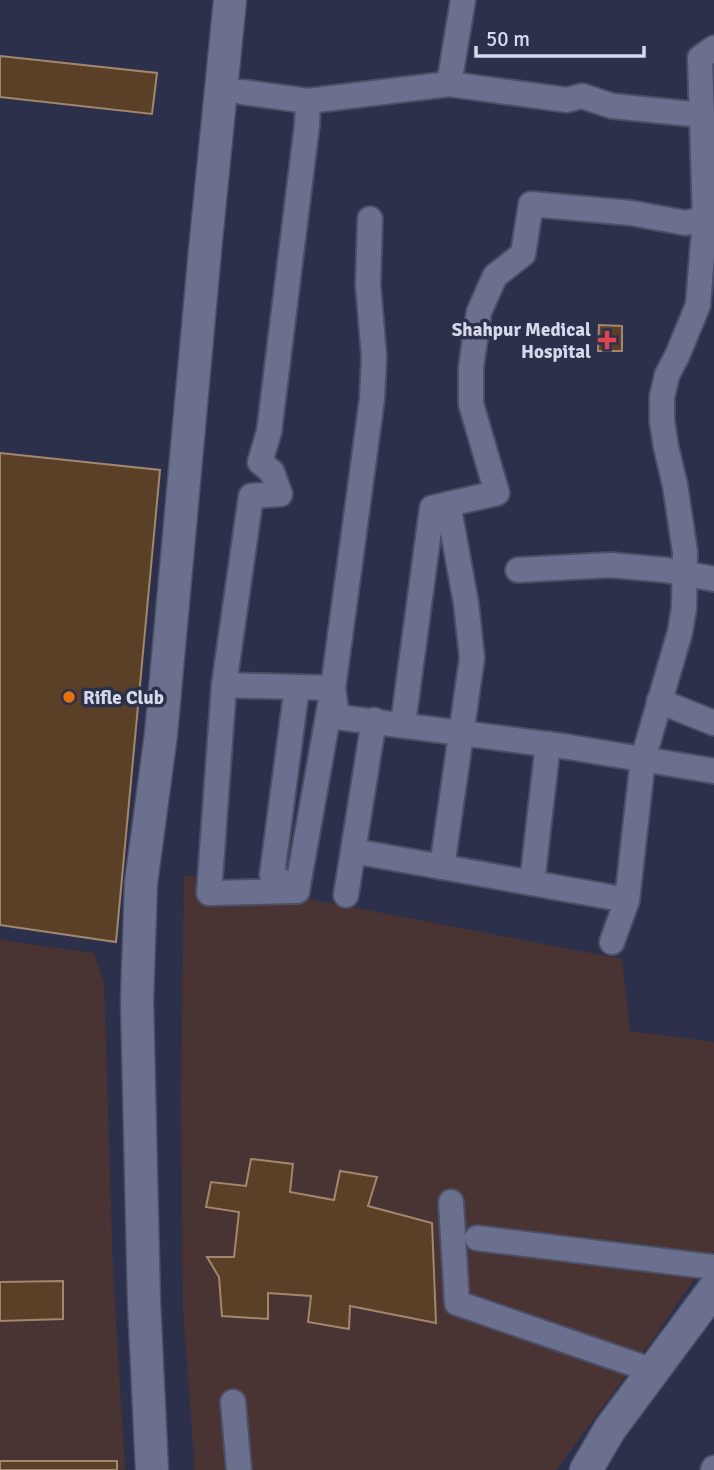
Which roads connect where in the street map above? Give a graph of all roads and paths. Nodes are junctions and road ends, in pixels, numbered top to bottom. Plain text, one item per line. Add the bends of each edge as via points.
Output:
1 (230, 0) edge
2 (463, 0) edge
3 (714, 48) edge
4 (449, 84) junction
5 (242, 92) dead end
6 (308, 101) junction
7 (702, 115) junction
8 (705, 218) junction
9 (370, 219) dead end
10 (708, 253) edge
11 (706, 293) edge
12 (448, 504) junction
13 (518, 570) dead end
14 (685, 574) junction
15 (714, 579) edge
16 (224, 685) junction
17 (296, 687) junction
18 (334, 688) junction
19 (659, 701) junction
20 (374, 720) junction
21 (714, 723) edge
22 (403, 724) junction
23 (463, 732) junction
24 (548, 744) junction
25 (643, 759) junction
26 (714, 771) edge
27 (353, 851) junction
28 (442, 867) junction
29 (532, 883) junction
30 (296, 891) junction
31 (346, 895) dead end
32 (626, 900) junction
33 (612, 942) dead end
34 (451, 1202) dead end
35 (477, 1238) dead end
36 (714, 1267) edge
37 (714, 1289) edge
38 (653, 1371) junction
39 (233, 1402) dead end
40 (152, 1470) edge
41 (239, 1470) edge
42 (586, 1470) edge

1 - 40 street via 161,733 141,883 137,1013
2 - 4 street
3 - 7 street via 700,58
4 - 6 street
4 - 7 street via 568,100 582,96 612,106
5 - 6 street
6 - 16 street via 268,432 260,462 272,472 280,494 251,496
7 - 8 street
8 - 10 street
8 - 12 street via 686,223 531,204 523,254 495,276 479,312 471,367 471,404 497,493
9 - 18 street via 372,399
10 - 11 street
11 - 14 street via 667,375 662,397
12 - 22 street via 432,508
12 - 23 street via 472,659
13 - 14 street via 610,565
14 - 15 street
14 - 19 street via 680,632
16 - 17 street
16 - 30 street via 209,893
17 - 18 street
17 - 30 street via 272,875
18 - 20 street via 337,717
18 - 30 street
19 - 21 street
19 - 25 street
20 - 22 street
20 - 27 street
22 - 23 street
23 - 24 street
23 - 28 street
24 - 25 street
24 - 29 street
25 - 26 street
25 - 32 street
27 - 28 street
27 - 31 street
28 - 29 street
29 - 32 street
32 - 33 street
34 - 38 street via 457,1303
35 - 36 street
37 - 38 street
38 - 42 street
39 - 41 street

